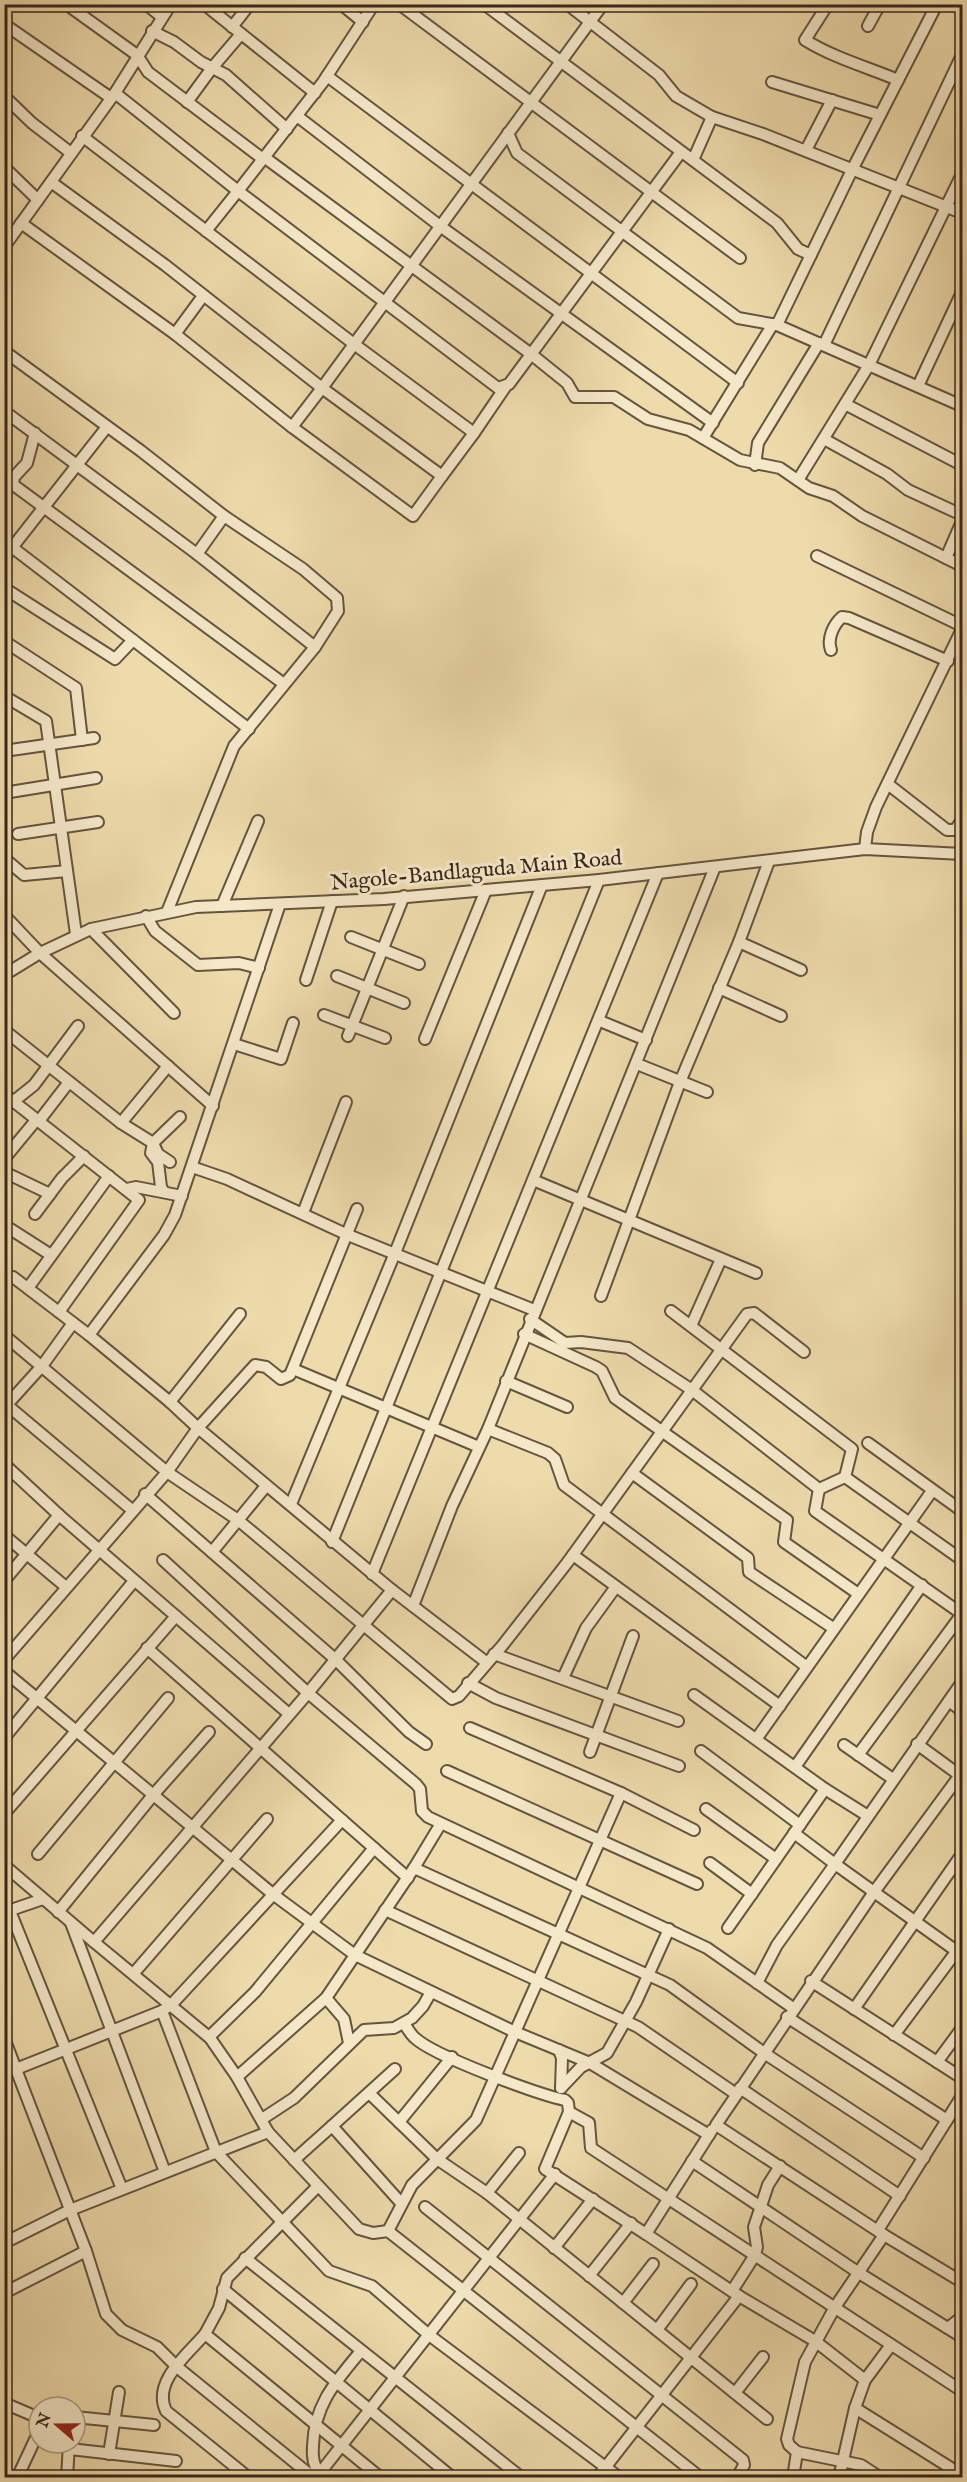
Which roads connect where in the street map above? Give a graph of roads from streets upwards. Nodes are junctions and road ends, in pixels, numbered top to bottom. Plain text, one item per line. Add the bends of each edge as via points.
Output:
1 (66, 4) edge
2 (146, 4) edge
3 (171, 4) edge
4 (204, 4) edge
5 (250, 4) edge
6 (341, 4) edge
7 (374, 4) edge
8 (399, 4) edge
9 (484, 4) edge
10 (567, 4) edge
11 (603, 4) edge
12 (828, 4) edge
13 (880, 4) edge
14 (937, 4) edge
15 (162, 17) junction
16 (591, 21) junction
17 (363, 22) junction
18 (4, 24) edge
19 (868, 26) dead end
20 (232, 27) junction
21 (152, 31) junction
22 (241, 34) junction
23 (137, 55) junction
24 (963, 55) edge
25 (560, 63) junction
26 (212, 68) junction
27 (327, 76) junction
28 (898, 80) junction
29 (772, 82) dead end
30 (315, 93) junction
31 (113, 95) junction
32 (4, 96) edge
33 (832, 100) junction
34 (187, 102) junction
35 (530, 103) junction
36 (880, 115) junction
37 (297, 116) junction
38 (712, 117) junction
39 (287, 129) junction
40 (508, 133) junction
41 (82, 136) junction
42 (806, 150) junction
43 (681, 152) junction
44 (71, 153) junction
45 (264, 158) junction
46 (693, 160) junction
47 (4, 167) edge
48 (853, 168) junction
49 (963, 174) edge
50 (51, 182) junction
51 (471, 184) junction
52 (900, 187) junction
53 (238, 191) junction
54 (650, 193) junction
55 (38, 200) junction
56 (947, 207) junction
57 (963, 213) edge
58 (21, 224) junction
59 (440, 226) junction
60 (206, 231) junction
61 (621, 231) junction
62 (8, 233) edge
63 (4, 246) edge
64 (811, 255) junction
65 (740, 258) dead end
66 (411, 267) junction
67 (590, 274) junction
68 (963, 292) edge
69 (203, 296) junction
70 (384, 303) junction
71 (560, 314) junction
72 (775, 324) junction
73 (175, 334) junction
74 (354, 344) junction
75 (822, 344) junction
76 (4, 351) edge
77 (531, 354) junction
78 (869, 365) junction
79 (738, 383) junction
80 (506, 386) junction
81 (918, 386) junction
82 (322, 388) junction
83 (845, 404) junction
84 (963, 406) edge
85 (4, 411) edge
86 (713, 423) junction
87 (292, 427) junction
88 (106, 428) junction
89 (474, 432) junction
90 (34, 433) junction
91 (703, 438) junction
92 (824, 440) junction
93 (76, 465) junction
94 (754, 465) junction
95 (963, 465) edge
96 (442, 476) junction
97 (798, 480) junction
98 (9, 481) edge
99 (45, 509) junction
100 (963, 515) edge
101 (224, 516) junction
102 (963, 521) edge
103 (9, 544) edge
104 (196, 554) junction
105 (818, 556) dead end
106 (4, 558) edge
107 (946, 558) junction
108 (963, 566) edge
109 (4, 588) edge
110 (963, 628) edge
111 (133, 640) junction
112 (4, 641) edge
113 (315, 647) junction
114 (831, 650) dead end
115 (948, 661) junction
116 (284, 684) junction
117 (4, 696) edge
118 (249, 729) junction
119 (94, 738) dead end
120 (82, 740) junction
121 (50, 744) junction
122 (4, 751) edge
123 (96, 778) dead end
124 (889, 785) junction
125 (54, 787) junction
126 (4, 793) edge
127 (963, 820) edge
128 (258, 821) dead end
129 (98, 822) dead end
130 (60, 828) junction
131 (18, 834) dead end
132 (865, 849) junction
133 (963, 854) edge
134 (4, 858) edge
135 (769, 861) junction
136 (715, 867) junction
137 (67, 871) junction
138 (658, 873) junction
139 (599, 880) junction
140 (542, 885) junction
141 (486, 890) junction
142 (404, 896) junction
143 (332, 901) junction
144 (280, 904) junction
145 (222, 906) junction
146 (167, 912) junction
147 (4, 915) edge
148 (146, 916) junction
149 (91, 929) junction
150 (76, 934) junction
151 (351, 937) dead end
152 (739, 942) junction
153 (383, 950) junction
154 (40, 953) junction
155 (419, 964) dead end
156 (259, 968) junction
157 (801, 970) dead end
158 (5, 975) edge
159 (337, 976) dead end
160 (306, 980) dead end
161 (719, 988) junction
162 (368, 989) junction
163 (404, 1003) dead end
164 (174, 1013) dead end
165 (324, 1015) dead end
166 (781, 1016) dead end
167 (600, 1021) junction
168 (293, 1023) dead end
169 (353, 1025) junction
170 (78, 1026) dead end
171 (4, 1030) edge
172 (348, 1036) dead end
173 (385, 1038) dead end
174 (425, 1040) dead end
175 (646, 1040) junction
176 (234, 1044) junction
177 (637, 1064) junction
178 (48, 1065) junction
179 (168, 1066) junction
180 (69, 1082) junction
181 (680, 1082) junction
182 (707, 1092) dead end
183 (9, 1097) edge
184 (346, 1102) dead end
185 (213, 1106) junction
186 (180, 1117) dead end
187 (38, 1120) junction
188 (121, 1123) junction
189 (153, 1143) junction
190 (84, 1156) junction
191 (4, 1159) edge
192 (170, 1162) dead end
193 (192, 1167) junction
194 (4, 1172) edge
195 (109, 1176) junction
196 (533, 1180) junction
197 (127, 1189) junction
198 (164, 1192) junction
199 (50, 1194) junction
200 (182, 1196) junction
201 (579, 1200) junction
202 (357, 1209) dead end
203 (303, 1213) junction
204 (35, 1214) dead end
205 (630, 1220) junction
206 (4, 1225) edge
207 (348, 1235) junction
208 (395, 1253) junction
209 (51, 1255) junction
210 (721, 1259) junction
211 (441, 1272) junction
212 (756, 1273) dead end
213 (4, 1277) edge
214 (28, 1288) junction
215 (487, 1291) junction
216 (602, 1296) dead end
217 (671, 1311) dead end
218 (59, 1312) junction
219 (240, 1314) dead end
220 (532, 1315) junction
221 (74, 1323) junction
222 (691, 1326) junction
223 (524, 1334) junction
224 (89, 1335) junction
225 (5, 1336) edge
226 (563, 1343) junction
227 (722, 1349) junction
228 (804, 1352) dead end
229 (581, 1360) junction
230 (42, 1366) junction
231 (292, 1368) junction
232 (506, 1381) junction
233 (339, 1388) junction
234 (692, 1390) junction
235 (170, 1402) junction
236 (6, 1407) edge
237 (567, 1407) dead end
238 (386, 1408) junction
239 (433, 1427) junction
240 (198, 1428) junction
241 (488, 1429) junction
242 (662, 1432) junction
243 (868, 1443) dead end
244 (479, 1447) junction
245 (4, 1464) edge
246 (167, 1472) junction
247 (632, 1473) junction
248 (845, 1477) junction
249 (267, 1486) junction
250 (819, 1489) junction
251 (932, 1491) junction
252 (145, 1494) junction
253 (291, 1504) junction
254 (132, 1510) junction
255 (963, 1511) edge
256 (603, 1514) junction
257 (59, 1515) junction
258 (238, 1520) junction
259 (908, 1521) junction
260 (4, 1535) edge
261 (332, 1542) junction
262 (98, 1548) junction
263 (212, 1552) junction
264 (26, 1554) junction
265 (573, 1556) junction
266 (882, 1558) junction
267 (163, 1560) dead end
268 (963, 1560) edge
269 (372, 1574) junction
270 (4, 1581) edge
271 (134, 1581) junction
272 (922, 1585) junction
273 (66, 1587) junction
274 (615, 1588) junction
275 (392, 1590) junction
276 (857, 1593) junction
277 (413, 1606) junction
278 (963, 1614) edge
279 (176, 1616) junction
280 (364, 1626) junction
281 (833, 1628) junction
282 (633, 1636) dead end
283 (147, 1648) junction
284 (490, 1658) junction
285 (335, 1659) junction
286 (4, 1660) edge
287 (807, 1667) junction
288 (4, 1671) edge
289 (563, 1678) junction
290 (963, 1682) edge
291 (468, 1683) junction
292 (308, 1693) junction
293 (610, 1695) junction
294 (694, 1695) dead end
295 (38, 1697) junction
296 (168, 1698) dead end
297 (949, 1701) junction
298 (780, 1706) junction
299 (963, 1711) edge
300 (289, 1714) junction
301 (678, 1721) dead end
302 (76, 1728) junction
303 (470, 1728) dead end
304 (209, 1732) dead end
305 (596, 1735) junction
306 (4, 1738) edge
307 (757, 1738) junction
308 (426, 1744) dead end
309 (917, 1744) junction
310 (844, 1745) dead end
311 (260, 1748) junction
312 (702, 1751) dead end
313 (590, 1752) dead end
314 (858, 1755) junction
315 (116, 1761) junction
316 (679, 1766) dead end
317 (795, 1767) junction
318 (447, 1771) dead end
319 (961, 1776) edge
320 (893, 1779) junction
321 (825, 1789) junction
322 (621, 1793) junction
323 (154, 1794) junction
324 (706, 1809) dead end
325 (4, 1814) edge
326 (868, 1816) junction
327 (267, 1819) dead end
328 (342, 1820) junction
329 (440, 1825) junction
330 (193, 1827) junction
331 (797, 1829) junction
332 (694, 1830) dead end
333 (600, 1840) junction
334 (374, 1848) junction
335 (38, 1854) dead end
336 (963, 1854) edge
337 (776, 1859) junction
338 (232, 1860) junction
339 (710, 1863) dead end
340 (835, 1864) junction
341 (4, 1865) edge
342 (414, 1868) junction
343 (408, 1878) junction
344 (697, 1884) dead end
345 (579, 1888) junction
346 (874, 1892) junction
347 (752, 1894) junction
348 (274, 1895) junction
349 (43, 1899) junction
350 (385, 1910) junction
351 (7, 1912) edge
352 (58, 1912) junction
353 (915, 1921) junction
354 (70, 1922) junction
355 (312, 1923) junction
356 (728, 1928) dead end
357 (669, 1929) junction
358 (559, 1934) junction
359 (94, 1942) junction
360 (961, 1950) edge
361 (355, 1955) junction
362 (134, 1973) junction
363 (648, 1975) junction
364 (539, 1980) junction
365 (811, 1981) junction
366 (757, 1983) junction
367 (431, 1992) junction
368 (326, 1998) junction
369 (172, 2004) junction
370 (854, 2009) junction
371 (162, 2012) junction
372 (790, 2013) junction
373 (624, 2021) junction
374 (404, 2024) junction
375 (963, 2028) edge
376 (516, 2032) junction
377 (110, 2033) junction
378 (894, 2035) junction
379 (209, 2037) junction
380 (4, 2038) edge
381 (349, 2043) junction
382 (65, 2050) junction
383 (559, 2050) junction
384 (764, 2053) junction
385 (452, 2057) junction
386 (937, 2062) junction
387 (590, 2063) junction
388 (16, 2069) junction
389 (395, 2069) dead end
390 (496, 2076) junction
391 (237, 2077) junction
392 (963, 2078) edge
393 (738, 2091) junction
394 (369, 2093) junction
395 (559, 2093) junction
396 (963, 2096) edge
397 (569, 2112) junction
398 (262, 2119) junction
399 (947, 2121) junction
400 (399, 2122) junction
401 (716, 2125) junction
402 (332, 2126) junction
403 (268, 2132) junction
404 (709, 2135) junction
405 (216, 2152) junction
406 (519, 2153) dead end
407 (924, 2158) junction
408 (437, 2159) junction
409 (294, 2160) junction
410 (692, 2161) junction
411 (780, 2166) junction
412 (165, 2172) junction
413 (555, 2174) junction
414 (318, 2186) junction
415 (122, 2189) junction
416 (487, 2193) junction
417 (900, 2196) junction
418 (593, 2199) junction
419 (668, 2199) junction
420 (401, 2203) junction
421 (425, 2207) dead end
422 (761, 2207) junction
423 (70, 2210) junction
424 (519, 2220) junction
425 (282, 2221) junction
426 (631, 2223) junction
427 (388, 2231) junction
428 (881, 2233) junction
429 (646, 2234) junction
430 (4, 2242) edge
431 (554, 2248) junction
432 (86, 2251) junction
433 (755, 2255) junction
434 (490, 2257) junction
435 (245, 2258) junction
436 (653, 2264) dead end
437 (860, 2273) junction
438 (590, 2276) junction
439 (963, 2282) edge
440 (690, 2284) dead end
441 (223, 2289) junction
442 (464, 2290) junction
443 (4, 2293) edge
444 (736, 2294) junction
445 (623, 2303) junction
446 (835, 2307) junction
447 (963, 2317) edge
448 (948, 2328) junction
449 (657, 2330) junction
450 (205, 2334) junction
451 (429, 2334) junction
452 (963, 2337) edge
453 (815, 2341) junction
454 (891, 2345) junction
455 (361, 2351) junction
456 (763, 2357) dead end
457 (692, 2359) junction
458 (177, 2367) junction
459 (394, 2379) junction
460 (865, 2380) junction
461 (335, 2382) junction
462 (963, 2391) edge
463 (119, 2392) dead end
464 (735, 2393) junction
465 (663, 2395) junction
466 (4, 2403) edge
467 (855, 2408) junction
468 (369, 2410) junction
469 (27, 2413) edge
470 (87, 2418) edge
471 (767, 2419) dead end
472 (114, 2421) junction
473 (314, 2424) junction
474 (154, 2425) dead end
475 (636, 2429) junction
476 (341, 2445) junction
477 (87, 2449) edge
478 (797, 2452) junction
479 (109, 2454) junction
480 (28, 2455) edge
481 (69, 2455) edge
482 (176, 2461) dead end
483 (843, 2461) junction
484 (605, 2468) junction
485 (963, 2475) edge
486 (316, 2476) edge
487 (17, 2478) edge
488 (67, 2478) edge
489 (249, 2478) edge
490 (381, 2478) edge
491 (453, 2478) edge
492 (522, 2478) edge
493 (597, 2478) edge
494 (620, 2478) edge
495 (701, 2478) edge
496 (737, 2478) edge
497 (793, 2478) edge
498 (838, 2478) edge
499 (881, 2478) edge

1 - 23 street
2 - 15 street
3 - 15 street
4 - 20 street
5 - 20 street
6 - 17 street
7 - 17 street
8 - 35 street
9 - 25 street
10 - 16 street
11 - 16 street
12 - 28 street via 805,40 827,54
13 - 19 street
14 - 28 street
15 - 21 street
16 - 25 street
16 - 38 street via 659,75 676,96
17 - 27 street
18 - 31 street
20 - 22 street
21 - 23 street
21 - 26 street
22 - 26 street
22 - 30 street
23 - 31 street
23 - 34 street via 148,72
24 - 52 street
25 - 35 street
25 - 43 street
26 - 34 street
26 - 39 street via 226,75
27 - 30 street
27 - 51 street
28 - 36 street
29 - 33 street
30 - 37 street
31 - 41 street
31 - 53 street
32 - 44 street
33 - 36 street
33 - 42 street
34 - 45 street
35 - 40 street
35 - 54 street
36 - 48 street
37 - 39 street
37 - 59 street
38 - 42 street
38 - 46 street
39 - 45 street
40 - 51 street
40 - 61 street via 517,153
41 - 44 street
41 - 60 street
42 - 48 street
43 - 46 street
43 - 54 street
44 - 50 street
45 - 53 street
45 - 66 street
46 - 64 street via 777,224 798,249
47 - 55 street
48 - 52 street
48 - 64 street
49 - 56 street
50 - 55 street
50 - 69 street
51 - 59 street
51 - 67 street
52 - 56 street
52 - 75 street
53 - 60 street
53 - 70 street
54 - 61 street
54 - 65 street
55 - 58 street
56 - 57 street
56 - 78 street
58 - 62 street
58 - 73 street
59 - 66 street
59 - 71 street
60 - 74 street
61 - 67 street
61 - 72 street via 738,318
62 - 63 street
64 - 72 street
66 - 70 street
66 - 77 street
67 - 71 street
67 - 79 street
68 - 81 street
69 - 73 street
69 - 82 street
70 - 74 street
70 - 80 street via 492,384 498,388
71 - 77 street
71 - 86 street
72 - 75 street
72 - 79 street
73 - 87 street
74 - 82 street
74 - 89 street
75 - 78 street
75 - 94 street via 758,443
76 - 88 street
77 - 80 street
77 - 91 street via 567,383 575,397 614,397 648,419
78 - 81 street
78 - 83 street
79 - 86 street
80 - 89 street
81 - 84 street
82 - 87 street
82 - 96 street
83 - 92 street
83 - 95 street
85 - 90 street
86 - 91 street
87 - 96 street via 413,516
88 - 93 street
88 - 101 street
89 - 96 street
90 - 93 street
90 - 98 street via 27,463
91 - 94 street
92 - 97 street
92 - 100 street via 908,490
93 - 99 street
93 - 104 street
94 - 97 street via 780,468
97 - 107 street
98 - 99 street
99 - 103 street
99 - 116 street
101 - 104 street
101 - 113 street via 303,569 337,598 338,611
102 - 107 street
103 - 106 street
103 - 111 street
104 - 113 street
105 - 110 street
107 - 108 street
109 - 111 street via 115,659
110 - 115 street
111 - 118 street
112 - 120 street via 76,688
113 - 116 street
114 - 115 street via 829,640 842,617
115 - 124 street
116 - 118 street
117 - 121 street via 46,721
118 - 146 street via 234,746
119 - 120 street
120 - 121 street
121 - 122 street
121 - 125 street
123 - 125 street
124 - 127 street via 947,830 955,830
124 - 132 street via 876,807
125 - 126 street
125 - 130 street
128 - 145 street
129 - 130 street
130 - 131 street
130 - 137 street
132 - 133 street, Nagole-Bandlaguda Main Road
132 - 135 street, Nagole-Bandlaguda Main Road
134 - 137 street via 24,875
135 - 136 street, Nagole-Bandlaguda Main Road
135 - 152 street
136 - 138 street, Nagole-Bandlaguda Main Road
136 - 175 street
137 - 150 street
138 - 139 street, Nagole-Bandlaguda Main Road
138 - 167 street
139 - 140 street, Nagole-Bandlaguda Main Road
139 - 211 street
140 - 141 street, Nagole-Bandlaguda Main Road
140 - 208 street
141 - 142 street, Nagole-Bandlaguda Main Road
141 - 174 street
142 - 143 street, Nagole-Bandlaguda Main Road
142 - 153 street
143 - 144 street, Nagole-Bandlaguda Main Road
143 - 160 street
144 - 145 street, Nagole-Bandlaguda Main Road
144 - 156 street
145 - 146 street, Nagole-Bandlaguda Main Road
146 - 148 street, Nagole-Bandlaguda Main Road
147 - 154 street
148 - 149 street, Nagole-Bandlaguda Main Road
148 - 156 street via 155,931 198,965 239,963
149 - 150 street, Nagole-Bandlaguda Main Road
149 - 164 street
150 - 154 street, Nagole-Bandlaguda Main Road
151 - 153 street
152 - 157 street
152 - 161 street
153 - 155 street
153 - 162 street
154 - 158 street, Nagole-Bandlaguda Main Road
154 - 179 street
156 - 176 street
159 - 162 street
161 - 166 street
161 - 181 street
162 - 163 street
162 - 169 street
165 - 169 street
167 - 175 street
167 - 196 street
168 - 176 street via 281,1059
169 - 172 street
169 - 173 street
170 - 178 street
171 - 178 street
175 - 177 street
176 - 185 street
177 - 181 street
177 - 201 street
178 - 180 street
178 - 183 street via 34,1085
179 - 185 street
179 - 188 street
180 - 187 street
180 - 188 street
181 - 182 street
181 - 205 street
183 - 187 street
184 - 203 street
185 - 193 street
186 - 189 street
187 - 190 street
187 - 191 street
188 - 189 street
189 - 192 street via 158,1154
189 - 198 street via 151,1153 158,1162
190 - 195 street
190 - 199 street
193 - 200 street
193 - 203 street
194 - 199 street
195 - 197 street
195 - 209 street
196 - 201 street
196 - 215 street
197 - 198 street
197 - 218 street via 139,1202
198 - 200 street
199 - 204 street
200 - 224 street via 164,1235
201 - 205 street
201 - 220 street
202 - 207 street
203 - 207 street
205 - 210 street
205 - 216 street
206 - 209 street
207 - 208 street
207 - 231 street
208 - 211 street
208 - 233 street
209 - 214 street
210 - 212 street
210 - 222 street
211 - 215 street
211 - 238 street
213 - 214 street via 13,1277
214 - 218 street
215 - 220 street
215 - 239 street
217 - 222 street
218 - 221 street
219 - 235 street
220 - 223 street
220 - 226 street
221 - 224 street
221 - 230 street
222 - 227 street
223 - 229 street
223 - 232 street
224 - 235 street
225 - 230 street
226 - 229 street
226 - 234 street via 628,1348
227 - 228 street via 752,1312
227 - 234 street
227 - 248 street via 852,1449
229 - 242 street via 602,1371 615,1398
230 - 236 street
230 - 246 street
231 - 233 street
231 - 240 street via 285,1379 255,1365
232 - 237 street
232 - 241 street
233 - 238 street
233 - 253 street
234 - 242 street
234 - 250 street
235 - 240 street
236 - 254 street
238 - 239 street
238 - 261 street
239 - 244 street
239 - 269 street
240 - 246 street
240 - 249 street
241 - 244 street
241 - 256 street via 548,1453 555,1459 564,1485
242 - 247 street
242 - 276 street via 786,1520 784,1542
243 - 251 street
244 - 277 street
245 - 257 street
246 - 252 street
246 - 258 street
247 - 256 street
247 - 281 street via 748,1558 749,1572
248 - 250 street
248 - 259 street
249 - 253 street
249 - 258 street
250 - 266 street via 814,1511
251 - 255 street
251 - 259 street
252 - 254 street
252 - 263 street
253 - 261 street
254 - 262 street
256 - 265 street
256 - 287 street
257 - 262 street
257 - 264 street
258 - 263 street
258 - 280 street
259 - 266 street
259 - 268 street
260 - 264 street
261 - 269 street
262 - 271 street
262 - 273 street
263 - 285 street
264 - 270 street
264 - 273 street
265 - 274 street
265 - 284 street
266 - 272 street
266 - 276 street
267 - 292 street
269 - 275 street
271 - 279 street
271 - 295 street
272 - 278 street
272 - 317 street
273 - 286 street
274 - 289 street via 586,1628
274 - 298 street
275 - 277 street
275 - 280 street
276 - 281 street
277 - 284 street
278 - 314 street
279 - 283 street
279 - 300 street
280 - 285 street
280 - 291 street via 449,1698 456,1698
281 - 287 street
282 - 293 street
283 - 302 street
283 - 311 street
284 - 289 street
284 - 291 street
285 - 292 street
285 - 308 street
287 - 298 street
288 - 295 street
289 - 293 street
290 - 297 street
291 - 305 street via 496,1698
292 - 300 street
292 - 329 street via 416,1784 422,1811
293 - 301 street
293 - 305 street
294 - 307 street
295 - 302 street
295 - 306 street
296 - 315 street
297 - 299 street
297 - 309 street
298 - 307 street
300 - 311 street
302 - 315 street
302 - 325 street
303 - 322 street
304 - 323 street
305 - 313 street
305 - 316 street
307 - 317 street
309 - 319 street
309 - 320 street
310 - 314 street
311 - 328 street
311 - 330 street
312 - 331 street
314 - 320 street
315 - 323 street
315 - 335 street
317 - 321 street
318 - 333 street
319 - 346 street
320 - 326 street
321 - 326 street
321 - 331 street
322 - 332 street
322 - 333 street
323 - 330 street
323 - 352 street
324 - 337 street
326 - 340 street
327 - 338 street
328 - 334 street
328 - 348 street
329 - 342 street
329 - 345 street
330 - 338 street
330 - 359 street
331 - 337 street
331 - 340 street
333 - 344 street
333 - 345 street
334 - 343 street
334 - 355 street
336 - 353 street
337 - 347 street
338 - 348 street
338 - 362 street
339 - 347 street
340 - 346 street
340 - 366 street via 777,1944
341 - 349 street
342 - 343 street
342 - 358 street
343 - 350 street
345 - 357 street
345 - 358 street
346 - 353 street
346 - 365 street
347 - 356 street
348 - 355 street
348 - 369 street
349 - 351 street
349 - 352 street
350 - 361 street
350 - 364 street
351 - 382 street
352 - 354 street
353 - 360 street
353 - 370 street
354 - 359 street
354 - 377 street
355 - 361 street
355 - 379 street via 255,1992
357 - 363 street
357 - 366 street via 707,1948
358 - 363 street
358 - 364 street
359 - 362 street
360 - 378 street
361 - 367 street
361 - 368 street
362 - 369 street
363 - 373 street
363 - 384 street via 670,1985
364 - 373 street
364 - 376 street
365 - 370 street
365 - 372 street
366 - 372 street
367 - 374 street
367 - 376 street
368 - 381 street via 344,2019
368 - 391 street
369 - 371 street
369 - 379 street
370 - 378 street
371 - 377 street
371 - 405 street
372 - 384 street
372 - 399 street
373 - 387 street via 606,2053
373 - 393 street
374 - 381 street via 364,2030
374 - 385 street via 414,2038
375 - 386 street
376 - 383 street
376 - 390 street
377 - 382 street
377 - 412 street
378 - 386 street
379 - 391 street
380 - 388 street
381 - 398 street via 294,2098
382 - 388 street
382 - 415 street
383 - 387 street
383 - 395 street
384 - 393 street
384 - 407 street
385 - 390 street
385 - 400 street
386 - 392 street
387 - 395 street via 581,2067
387 - 404 street
388 - 423 street
389 - 394 street
390 - 395 street
390 - 408 street via 476,2121
391 - 398 street
393 - 401 street
393 - 417 street
394 - 400 street
394 - 402 street
395 - 397 street via 568,2103
396 - 399 street
397 - 413 street via 545,2167
397 - 419 street via 589,2123 591,2148
398 - 403 street
399 - 407 street
400 - 408 street
401 - 404 street
401 - 411 street
402 - 409 street
402 - 420 street
403 - 405 street
403 - 409 street
404 - 410 street
405 - 412 street
405 - 425 street
406 - 416 street
407 - 417 street
408 - 416 street
408 - 420 street
409 - 414 street
410 - 419 street
410 - 422 street
411 - 422 street
411 - 428 street
412 - 415 street
413 - 418 street
413 - 424 street
414 - 425 street
414 - 427 street via 359,2229 373,2233
415 - 423 street
416 - 424 street
417 - 428 street
418 - 426 street
418 - 431 street
419 - 429 street
419 - 433 street
420 - 427 street
421 - 434 street
422 - 433 street via 754,2227
422 - 437 street
423 - 430 street
423 - 432 street
424 - 431 street
424 - 434 street
425 - 435 street
425 - 451 street via 329,2271 372,2286
426 - 429 street
426 - 438 street
427 - 442 street
428 - 437 street
428 - 439 street
429 - 444 street
431 - 438 street
432 - 443 street
432 - 458 street via 106,2314 113,2323 150,2342
433 - 444 street
433 - 446 street
434 - 442 street
434 - 465 street
435 - 441 street via 227,2277
435 - 455 street
436 - 445 street
437 - 446 street
437 - 448 street
438 - 445 street
440 - 449 street
441 - 450 street via 219,2308
441 - 461 street
442 - 451 street
442 - 475 street
444 - 453 street
444 - 457 street
445 - 449 street
446 - 453 street
446 - 454 street
447 - 448 street
448 - 452 street
449 - 457 street
450 - 458 street
450 - 473 street
451 - 459 street
451 - 484 street
453 - 460 street
453 - 478 street via 805,2362 787,2439
454 - 460 street
454 - 462 street
455 - 459 street
455 - 461 street
456 - 464 street
457 - 464 street
457 - 465 street
458 - 486 street
458 - 489 street via 160,2395 166,2411
459 - 468 street
459 - 492 street
460 - 467 street
461 - 468 street
461 - 473 street via 325,2394
463 - 472 street
464 - 471 street
465 - 475 street
465 - 496 street via 743,2460
466 - 469 street
467 - 483 street
467 - 485 street
468 - 476 street
468 - 491 street
470 - 472 street
472 - 474 street
472 - 479 street
473 - 476 street
473 - 486 street
475 - 484 street
475 - 495 street
476 - 486 street
476 - 490 street
477 - 479 street
478 - 483 street
478 - 497 street
479 - 482 street
480 - 487 street
481 - 488 street
483 - 498 street
483 - 499 street via 861,2465
484 - 493 street
484 - 494 street

